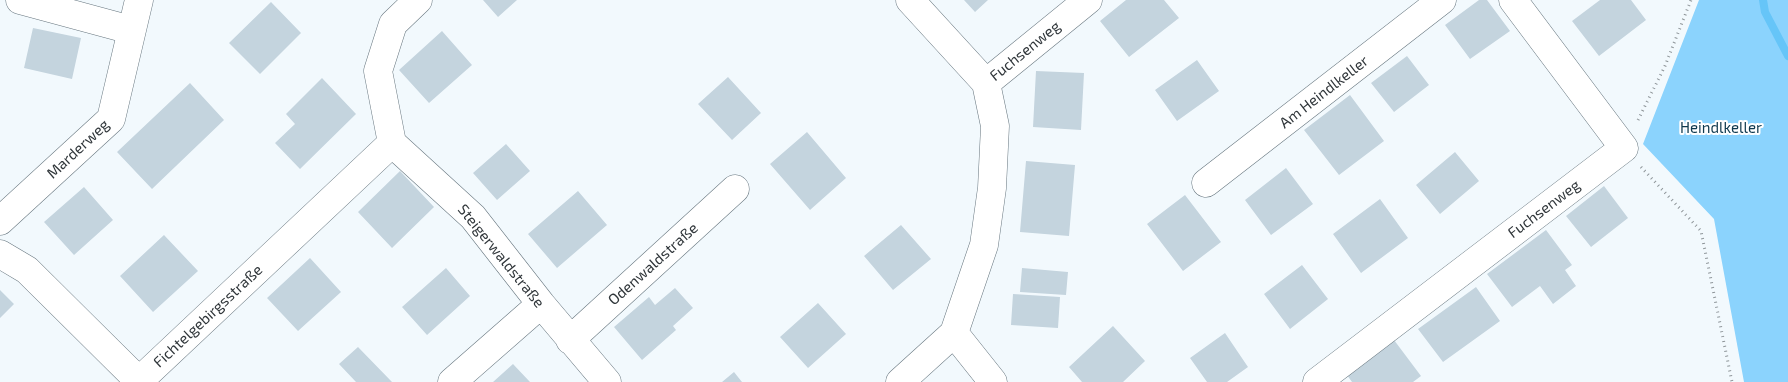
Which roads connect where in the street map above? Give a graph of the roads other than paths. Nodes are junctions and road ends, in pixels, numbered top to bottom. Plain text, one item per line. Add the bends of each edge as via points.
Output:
1 (20, 0) edge
2 (138, 0) edge
3 (418, 0) edge
4 (910, 0) edge
5 (1088, 0) edge
6 (1442, 0) edge
7 (1513, 0) edge
8 (131, 30) junction
9 (986, 83) junction
10 (392, 143) junction
11 (1206, 183) dead end
12 (735, 189) dead end
13 (0, 220) edge
14 (0, 254) edge
15 (541, 304) junction
16 (954, 333) junction
17 (570, 340) junction
18 (452, 382) edge
19 (607, 382) edge
20 (900, 382) edge
21 (993, 382) edge
22 (1317, 382) edge

1 - 8 street
2 - 8 street, Marderweg
3 - 10 street via 393,24 378,72
4 - 9 street
5 - 9 street, Fuchsenweg
6 - 11 street, Am Heindlkeller
7 - 22 street, Fuchsenweg via 1624,148
8 - 13 street, Marderweg via 111,119
9 - 16 street via 995,126 992,188 984,245
10 - 14 street, Fichtelgebirgsstraße via 139,381 27,270
10 - 15 street, Steigerwaldstraße via 473,217
12 - 17 street, Odenwaldstraße
15 - 17 street, Steigerwaldstraße
15 - 18 street
16 - 20 street
16 - 21 street
17 - 19 street, Steigerwaldstraße

